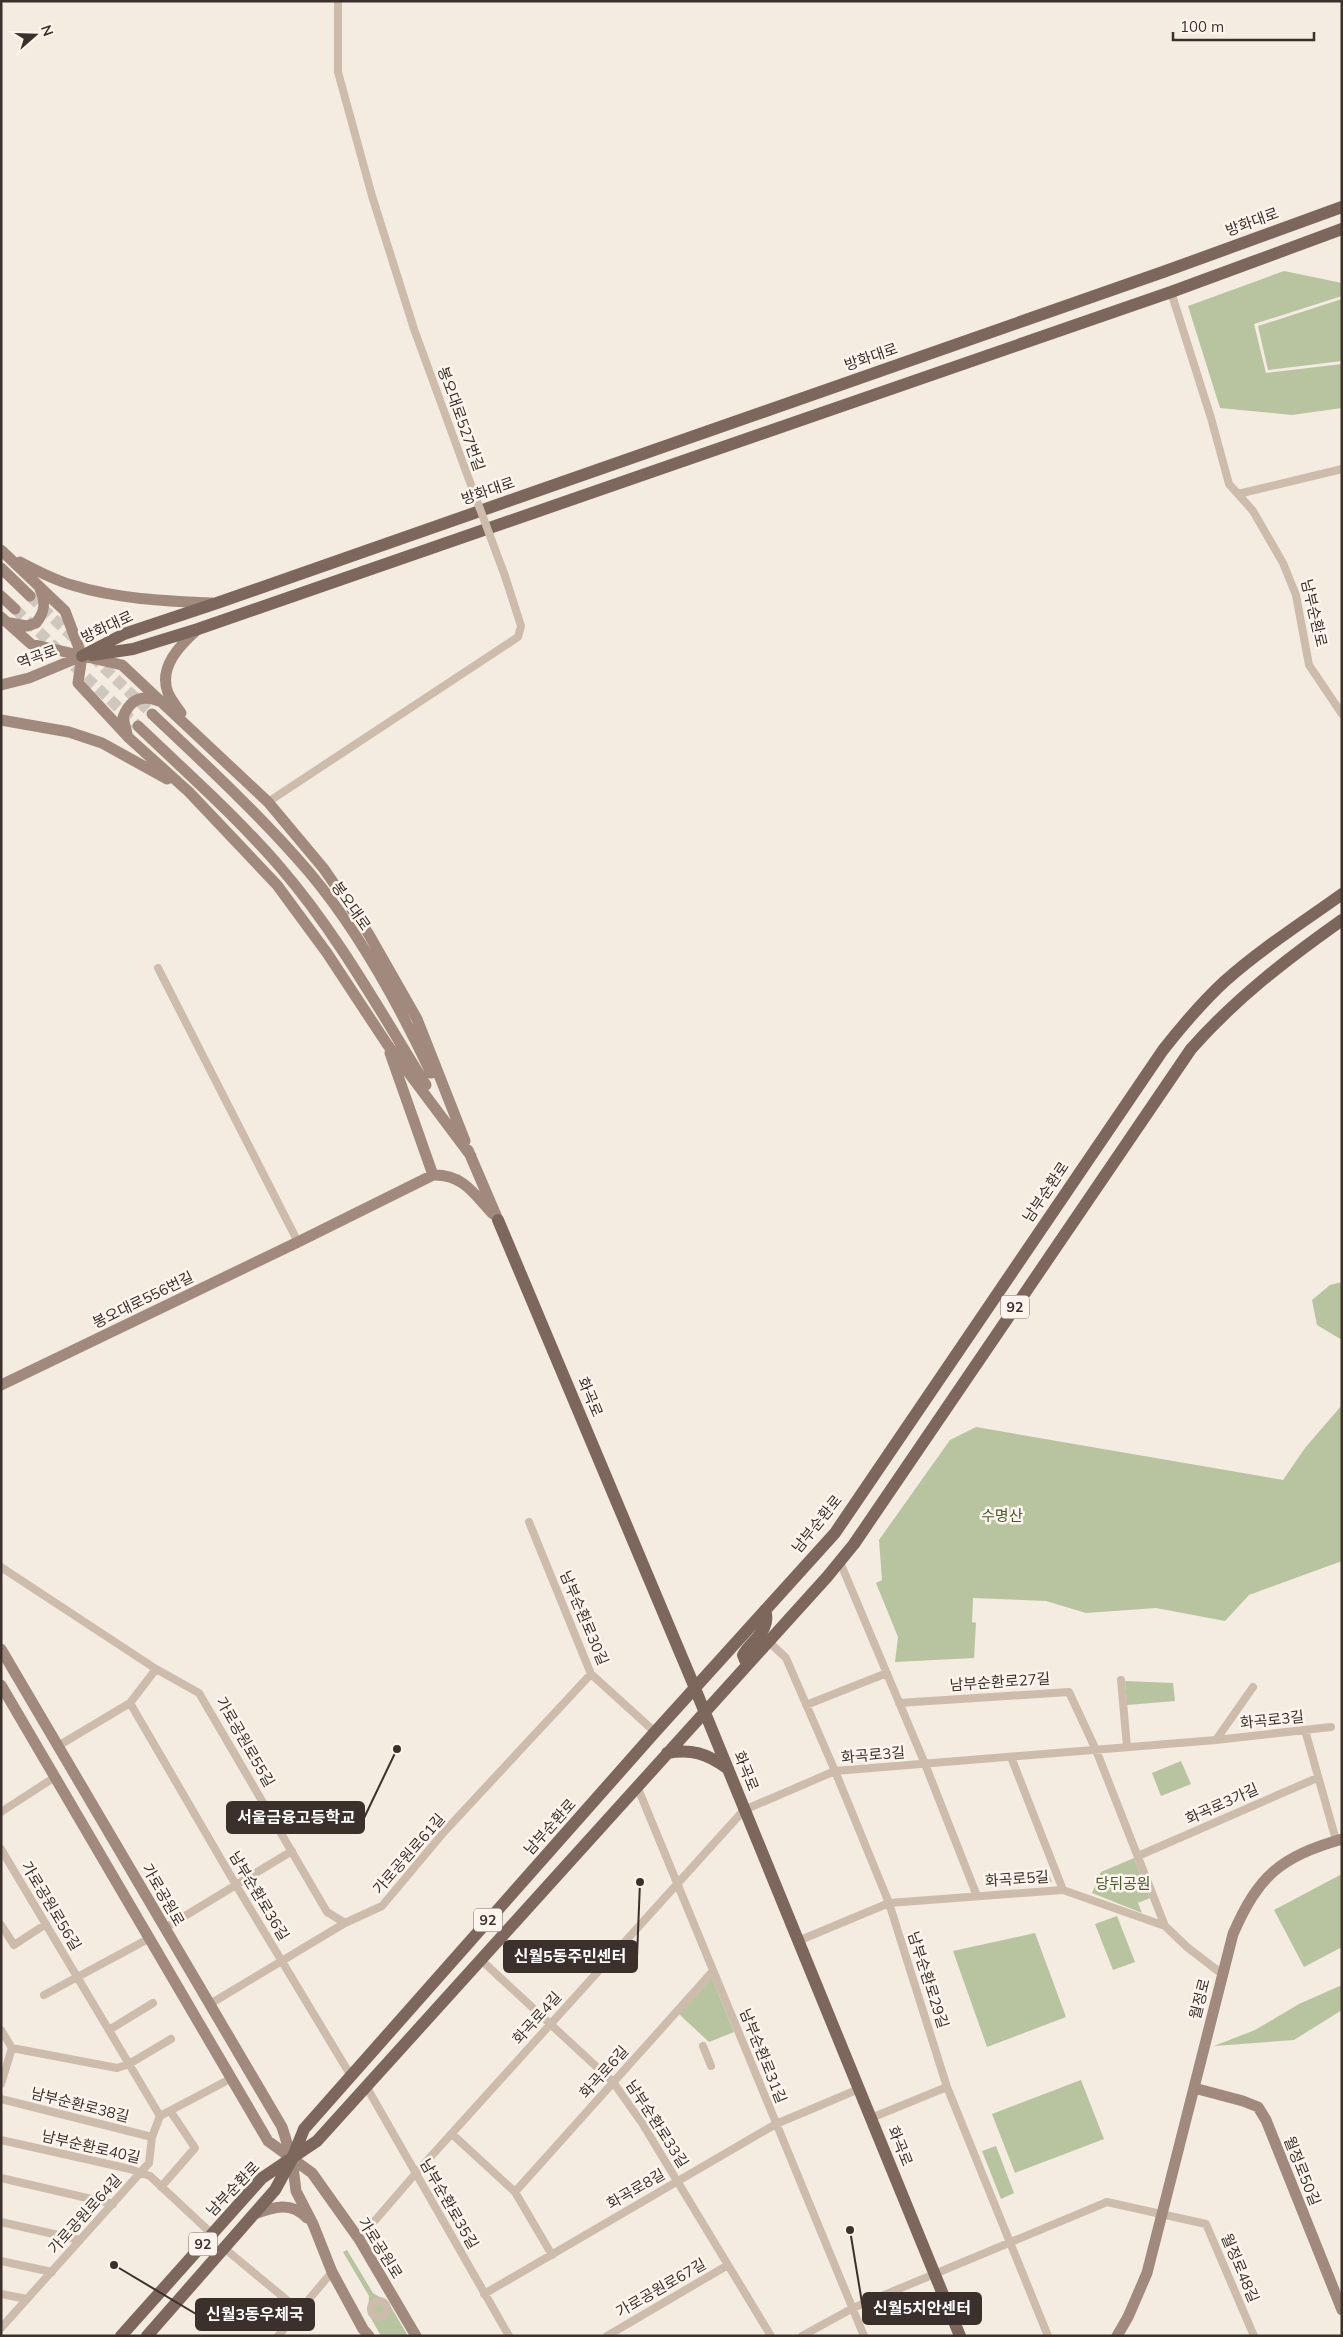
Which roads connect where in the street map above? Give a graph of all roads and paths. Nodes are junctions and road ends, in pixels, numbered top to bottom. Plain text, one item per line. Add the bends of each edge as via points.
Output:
1 (338, 1) edge
2 (1342, 207) edge
3 (1342, 230) edge
4 (1171, 292) junction
5 (1342, 468) edge
6 (1238, 494) junction
7 (6, 554) edge
8 (1, 568) edge
9 (38, 586) junction
10 (1, 596) edge
11 (30, 596) tunnel mouth
12 (217, 603) junction
13 (15, 609) tunnel mouth
14 (3, 620) edge
15 (198, 629) junction
16 (82, 656) junction
17 (1, 677) edge
18 (29, 678) junction
19 (1, 685) edge
20 (163, 703) junction
21 (152, 714) tunnel mouth
22 (1342, 714) edge
23 (1, 720) edge
24 (138, 726) tunnel mouth
25 (190, 727) junction
26 (128, 738) junction
27 (189, 792) junction
28 (268, 802) junction
29 (1342, 894) edge
30 (1342, 920) edge
31 (158, 968) dead end
32 (387, 1044) junction
33 (471, 1156) junction
34 (433, 1175) junction
35 (498, 1220) junction
36 (298, 1242) junction
37 (1, 1385) edge
38 (528, 1522) dead end
39 (840, 1562) junction
40 (1, 1567) edge
41 (765, 1610) junction
42 (768, 1641) junction
43 (1, 1649) edge
44 (751, 1660) junction
45 (156, 1668) junction
46 (887, 1673) junction
47 (591, 1674) junction
48 (1121, 1680) dead end
49 (1, 1685) edge
50 (1252, 1687) dead end
51 (695, 1688) junction
52 (130, 1703) junction
53 (899, 1703) junction
54 (806, 1705) junction
55 (705, 1711) junction
56 (1331, 1727) dead end
57 (1305, 1730) junction
58 (654, 1734) junction
59 (1216, 1740) junction
60 (58, 1746) junction
61 (1127, 1747) junction
62 (1096, 1750) junction
63 (667, 1752) junction
64 (1011, 1757) junction
65 (925, 1764) junction
66 (727, 1768) junction
67 (652, 1769) junction
68 (835, 1772) junction
69 (55, 1778) junction
70 (1317, 1778) junction
71 (636, 1786) junction
72 (744, 1810) junction
73 (1, 1812) edge
74 (1339, 1839) edge
75 (1, 1850) edge
76 (292, 1851) junction
77 (1138, 1856) junction
78 (677, 1884) junction
79 (236, 1885) junction
80 (1064, 1890) junction
81 (977, 1896) junction
82 (888, 1903) junction
83 (345, 1923) junction
84 (46, 1924) junction
85 (1, 1925) edge
86 (1165, 1926) junction
87 (165, 1928) junction
88 (150, 1938) junction
89 (798, 1942) junction
90 (480, 1960) junction
91 (281, 1961) junction
92 (713, 1971) junction
93 (1222, 1974) junction
94 (77, 1977) junction
95 (44, 1996) dead end
96 (153, 2003) dead end
97 (210, 2004) junction
98 (550, 2025) junction
99 (1, 2030) edge
100 (109, 2030) junction
101 (170, 2039) dead end
102 (703, 2046) dead end
103 (12, 2048) junction
104 (129, 2064) junction
105 (711, 2066) dead end
106 (351, 2076) junction
107 (232, 2078) junction
108 (613, 2082) junction
109 (1, 2084) edge
110 (366, 2086) junction
111 (947, 2087) junction
112 (1194, 2088) junction
113 (859, 2089) junction
114 (1, 2099) edge
115 (172, 2112) junction
116 (160, 2116) junction
117 (871, 2118) junction
118 (776, 2124) junction
119 (452, 2134) junction
120 (152, 2137) junction
121 (1, 2140) edge
122 (292, 2160) junction
123 (141, 2173) junction
124 (416, 2173) junction
125 (1, 2178) edge
126 (678, 2181) junction
127 (161, 2186) junction
128 (515, 2192) junction
129 (113, 2204) junction
130 (254, 2214) junction
131 (1162, 2214) junction
132 (1, 2222) edge
133 (313, 2224) junction
134 (212, 2234) junction
135 (359, 2239) junction
136 (80, 2240) junction
137 (1010, 2242) junction
138 (224, 2248) junction
139 (552, 2254) junction
140 (1, 2261) edge
141 (728, 2265) junction
142 (52, 2272) junction
143 (332, 2272) junction
144 (935, 2274) junction
145 (1, 2294) edge
146 (484, 2294) junction
147 (27, 2299) junction
148 (387, 2306) joint
149 (853, 2308) junction
150 (1342, 2310) edge
151 (300, 2311) junction
152 (2, 2326) edge
153 (121, 2336) edge
154 (147, 2336) edge
155 (278, 2336) edge
156 (369, 2336) edge
157 (416, 2336) edge
158 (509, 2336) edge
159 (607, 2336) edge
160 (771, 2336) edge
161 (802, 2336) edge
162 (864, 2336) edge
163 (960, 2336) edge
164 (1048, 2336) edge
165 (1117, 2336) edge
166 (1254, 2336) edge

1 - 28 street, 봉오대로527번길, bridge via 338,72 372,196 414,329 521,626 518,637
2 - 12 main road, 방화대로
3 - 4 main road, 방화대로
4 - 6 street, 남부순환로 via 1230,484
4 - 15 main road, 방화대로
5 - 6 street
6 - 22 street, 남부순환로 via 1254,511 1283,562 1296,596 1309,665
7 - 9 street
7 - 12 street via 63,582 97,592 174,602
8 - 11 street
9 - 14 street via 44,597 44,606 36,623 18,626
9 - 16 street via 65,611
10 - 13 street
12 - 16 main road, 방화대로 via 124,634
14 - 16 street via 31,644
15 - 16 main road, 방화대로 via 133,649
15 - 25 street via 182,642 170,660 167,682 168,693
16 - 18 street, 역곡로
16 - 20 street via 122,665
16 - 26 street via 78,683
17 - 18 street
18 - 19 street, 역곡로
20 - 25 street
20 - 26 street via 146,698 131,702 123,718
21 - 33 street, 봉오대로 via 258,816 310,874 348,925 407,1023
23 - 27 street via 69,732 102,744
24 - 33 street, 봉오대로 via 240,823 319,916
25 - 28 street
26 - 27 street
27 - 32 street via 277,885
28 - 33 street via 324,869 383,959 417,1019
29 - 41 main road, 남부순환로 / 92 via 1225,981 1192,1013 1163,1050 835,1532
30 - 39 main road, 남부순환로 / 92 via 1283,962 1238,1000 1191,1049
31 - 36 street
32 - 33 street
32 - 34 street
33 - 35 street, 봉오대로
34 - 35 street via 457,1178
34 - 36 street, 봉오대로556번길
35 - 51 main road, 화곡로
36 - 37 street, 봉오대로556번길
38 - 47 street, 남부순환로30길
39 - 42 main road, 남부순환로 / 92
39 - 46 street
40 - 45 street, 가로공원로55길
41 - 44 main road via 767,1623 743,1655 745,1660
41 - 51 main road, 남부순환로 / 92
42 - 44 main road, 남부순환로 / 92
42 - 54 street, 남부순환로29길 via 786,1658
43 - 60 street, 가로공원로
44 - 55 main road, 남부순환로 / 92
45 - 52 street
45 - 76 street, 가로공원로55길 via 200,1692
46 - 53 street
46 - 54 street
47 - 58 street, 남부순환로30길
47 - 83 street, 가로공원로61길 via 444,1832 382,1906
48 - 61 street
49 - 69 street, 가로공원로
50 - 59 street, 화곡로3길
51 - 55 main road, 화곡로
51 - 58 main road, 남부순환로 / 92
52 - 60 street
52 - 79 street, 남부순환로36길
53 - 62 street, 남부순환로27길 via 1069,1692
53 - 65 street
54 - 68 street, 남부순환로29길
55 - 63 main road, 남부순환로 / 92
55 - 66 main road, 화곡로
56 - 57 street, 화곡로3길
57 - 59 street, 화곡로3길
57 - 70 street, 월정로
58 - 67 main road via 661,1734 666,1741 650,1762
58 - 106 main road, 남부순환로 / 92
59 - 61 street, 화곡로3길
60 - 87 street, 가로공원로
61 - 62 street, 화곡로3길
62 - 64 street, 화곡로3길
62 - 77 street
63 - 66 main road via 704,1753
63 - 67 main road, 남부순환로 / 92
64 - 65 street, 화곡로3길
64 - 80 street
65 - 68 street, 화곡로3길
65 - 81 street
66 - 72 main road, 화곡로
67 - 71 main road, 남부순환로 / 92
68 - 72 street, 화곡로3길
68 - 82 street, 남부순환로29길
69 - 73 street
69 - 88 street, 가로공원로
70 - 74 street, 월정로
70 - 77 street, 화곡로3가길
71 - 78 street, 남부순환로31길
71 - 90 main road, 남부순환로 / 92
72 - 78 street, 화곡로4길
72 - 89 main road, 화곡로
74 - 93 street, 월정로 via 1296,1856 1258,1885 1233,1934
75 - 84 street, 가로공원로56길
76 - 79 street
76 - 83 street, 가로공원로55길 via 328,1912
77 - 86 street
78 - 92 street, 남부순환로31길
78 - 98 street, 화곡로4길
79 - 87 street
79 - 91 street, 남부순환로36길
80 - 81 street, 화곡로5길
80 - 86 street, 화곡로5길
81 - 82 street, 화곡로5길
82 - 89 street, 화곡로5길
82 - 111 street, 남부순환로29길
83 - 91 street, 가로공원로61길
84 - 85 street via 14,1945
84 - 94 street, 가로공원로56길
86 - 93 street, 화곡로5길
87 - 97 street, 가로공원로
88 - 94 street
88 - 107 street, 가로공원로
89 - 113 main road, 화곡로
90 - 98 street, 남부순환로33길
90 - 110 main road, 남부순환로 / 92
91 - 97 street, 가로공원로61길
91 - 106 street, 남부순환로36길
92 - 108 street, 화곡로6길
92 - 118 street, 남부순환로31길
93 - 112 street, 월정로
94 - 95 street
94 - 100 street, 가로공원로56길
96 - 100 street
97 - 122 street, 가로공원로 via 282,2127
98 - 108 street, 남부순환로33길
98 - 119 street, 화곡로4길
99 - 103 street
100 - 104 street, 가로공원로56길
101 - 104 street
102 - 105 street
103 - 104 street via 117,2068
103 - 109 street
104 - 116 street, 가로공원로56길
106 - 122 main road, 남부순환로 / 92 via 304,2129
107 - 115 street
107 - 122 street, 가로공원로 via 268,2141
108 - 126 street, 남부순환로33길
108 - 128 street, 화곡로6길
110 - 122 main road, 남부순환로 / 92 via 317,2141
110 - 124 street, 남부순환로35길
111 - 117 street
111 - 137 street, 남부순환로29길
112 - 131 street, 월정로
112 - 150 street, 월정로50길 via 1258,2107
113 - 117 main road, 화곡로
113 - 118 street, 화곡로8길
114 - 120 street, 남부순환로38길
115 - 116 street
115 - 127 street via 195,2148
116 - 120 street, 가로공원로64길
117 - 144 main road, 화곡로
118 - 126 street, 화곡로8길
118 - 149 street, 남부순환로31길
119 - 124 street, 화곡로4길
119 - 128 street
120 - 123 street, 가로공원로64길 via 149,2163
121 - 123 street, 남부순환로40길
122 - 130 main road, 남부순환로 / 92 via 275,2190
122 - 133 street, 가로공원로 via 296,2191
122 - 134 main road, 남부순환로 / 92 via 262,2178
122 - 135 street, 가로공원로 via 312,2173
123 - 127 street, 남부순환로40길
123 - 129 street, 가로공원로64길
124 - 135 street, 화곡로4길
124 - 146 street, 남부순환로35길
125 - 129 street
126 - 139 street, 화곡로8길
126 - 141 street, 남부순환로33길
127 - 134 street, 남부순환로40길
128 - 139 street
129 - 136 street, 가로공원로64길
130 - 133 street via 272,2208 292,2207
130 - 138 main road, 남부순환로 / 92
131 - 137 street via 1107,2202
131 - 165 street, 월정로 via 1147,2272
131 - 166 street, 월정로48길 via 1206,2224
132 - 136 street
133 - 143 street, 가로공원로
134 - 153 main road, 남부순환로 / 92
135 - 157 street, 가로공원로
136 - 142 street, 가로공원로64길
137 - 144 street
137 - 164 street, 남부순환로29길
138 - 151 street
138 - 154 main road, 남부순환로 / 92
139 - 146 street, 화곡로8길
140 - 142 street
141 - 159 street, 가로공원로67길
141 - 160 street, 남부순환로33길
142 - 147 street, 가로공원로64길
143 - 151 street
143 - 156 street, 가로공원로 via 362,2329
144 - 149 street
144 - 163 main road, 화곡로
145 - 147 street
146 - 158 street, 남부순환로35길
147 - 152 street, 가로공원로64길
148 - 148 street via 387,2312 378,2317 371,2309 374,2302 382,2301
149 - 161 street
149 - 162 street, 남부순환로31길
151 - 155 street

